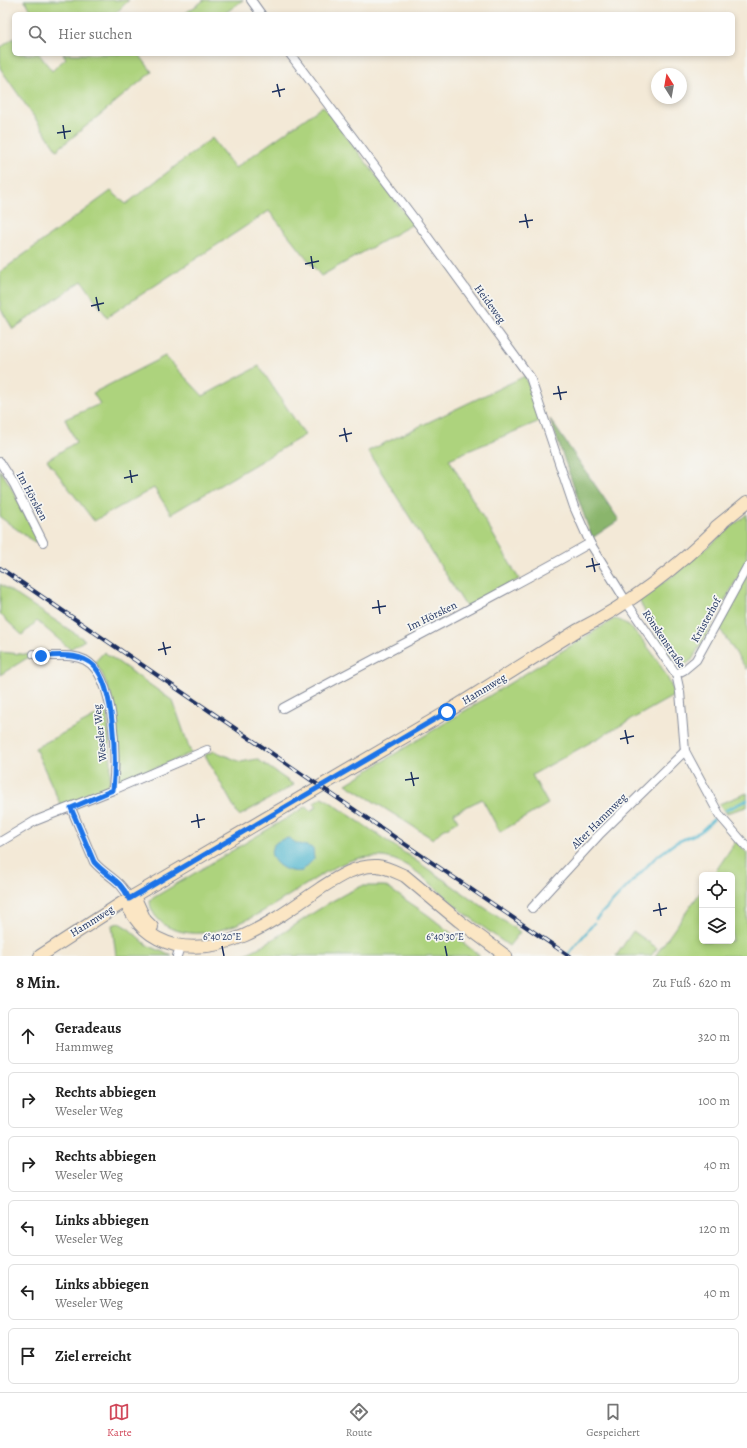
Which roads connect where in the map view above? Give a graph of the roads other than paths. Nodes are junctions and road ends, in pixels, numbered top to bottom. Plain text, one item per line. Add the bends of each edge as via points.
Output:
1 (251, 0) edge
2 (260, 12) edge
3 (291, 56) edge
4 (0, 462) edge
5 (747, 502) edge
6 (43, 542) dead end
7 (590, 543) junction
8 (747, 567) edge
9 (624, 598) junction
10 (34, 654) dead end
11 (676, 674) junction
12 (283, 708) dead end
13 (207, 750) dead end
14 (685, 752) junction
15 (113, 790) junction
16 (71, 808) junction
17 (0, 842) edge
18 (747, 847) edge
19 (129, 898) junction
20 (532, 908) dead end
21 (177, 949) edge
22 (40, 956) edge
23 (506, 956) edge

1 - 2 street
3 - 7 street, Heideweg via 527,373 574,506
4 - 6 street, Im Hörsken
5 - 9 main road, Hammweg
7 - 9 street, Heideweg
7 - 12 street, Im Hörsken via 501,594 393,648
8 - 11 street, Krüsterhof via 696,660
9 - 11 street, Rönskenstraße
9 - 19 main road, Hammweg via 600,619 578,630 460,704
10 - 15 street, Weseler Weg via 76,656 94,666 106,691 112,723 115,743
11 - 14 street, Rönskenstraße
13 - 15 street
14 - 18 street, Rönskenstraße via 720,816
14 - 20 street, Alter Hammweg via 599,835
15 - 16 street
16 - 17 street via 35,821
16 - 19 street via 94,862 119,882
19 - 21 main road via 145,920
19 - 22 main road, Hammweg
21 - 23 main road via 223,947 250,937 340,876 377,866 405,876

